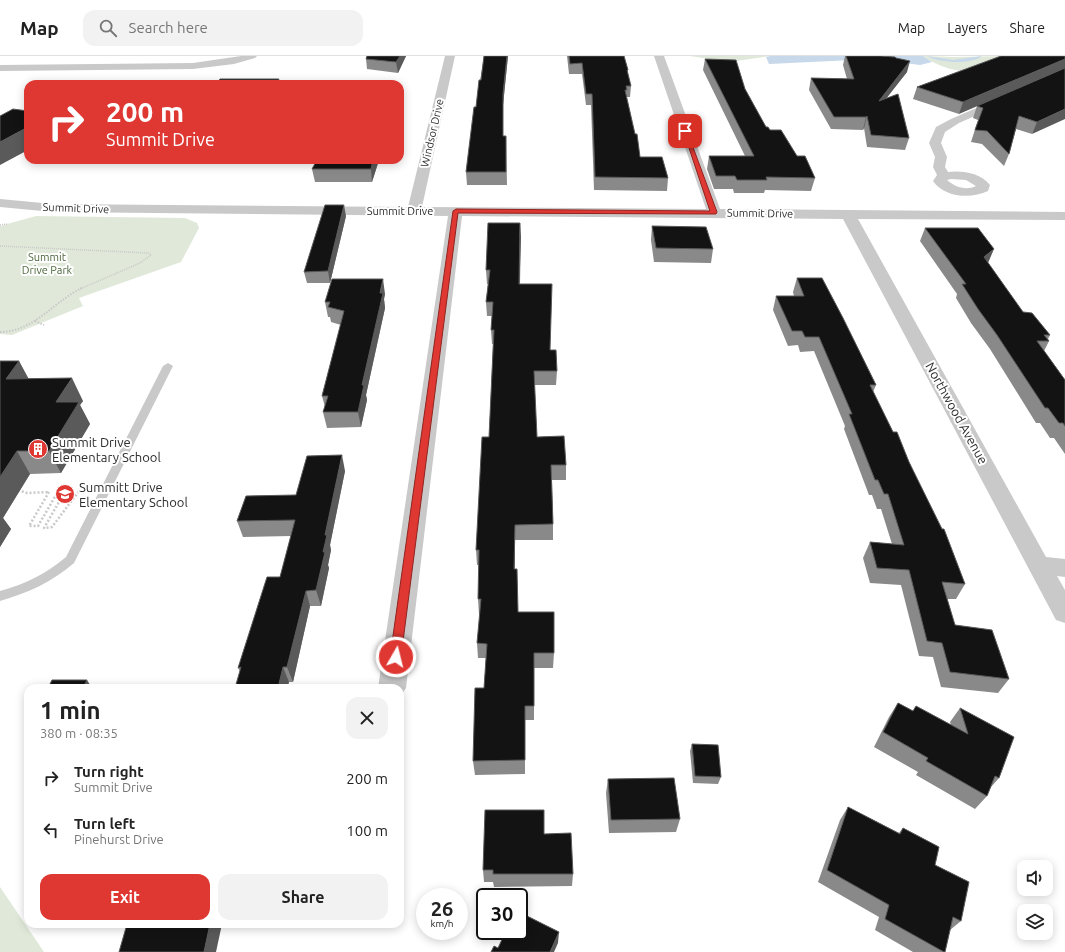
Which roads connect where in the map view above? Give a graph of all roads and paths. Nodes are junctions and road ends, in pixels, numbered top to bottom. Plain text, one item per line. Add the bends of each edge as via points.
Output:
1 (252, 56) edge
2 (450, 56) edge
3 (659, 56) edge
4 (0, 68) edge
5 (1012, 95) edge
6 (941, 158) junction
7 (944, 176) junction
8 (968, 176) junction
9 (956, 191) junction
10 (0, 203) edge
11 (988, 203) junction
12 (414, 211) junction
13 (456, 211) junction
14 (714, 212) junction
15 (848, 214) junction
16 (980, 215) junction
17 (1065, 216) edge
18 (0, 246) edge
19 (34, 320) junction
20 (44, 325) dead end
21 (0, 332) edge
22 (168, 366) dead end
23 (89, 478) dead end
24 (14, 489) dead end
25 (1040, 565) junction
26 (1065, 568) edge
27 (0, 596) edge
28 (1065, 613) edge
29 (393, 684) edge

1 - 4 street via 193,66
2 - 12 street, Windsor Drive
3 - 14 street
5 - 6 street via 940,130 936,143
6 - 7 street via 939,167
6 - 8 street via 960,168
7 - 8 street
7 - 9 street via 940,178 940,182
8 - 11 street via 983,185
9 - 11 street via 969,192
9 - 16 street
10 - 12 street, Summit Drive via 103,209
11 - 16 street, Summit Drive
11 - 17 street, Summit Drive
12 - 13 street, Summit Drive
13 - 14 street, Summit Drive
13 - 29 street
14 - 15 street, Summit Drive
15 - 16 street, Summit Drive
15 - 25 street, Northwood Avenue
18 - 19 path via 151,255 140,263 72,293
19 - 20 path
19 - 21 path via 10,332
22 - 27 lane via 70,560 57,572 34,584
23 - 24 path via 52,527 44,528 63,495 56,495 38,526 29,526 49,492 27,493
25 - 26 street
25 - 28 street, Northwood Avenue

